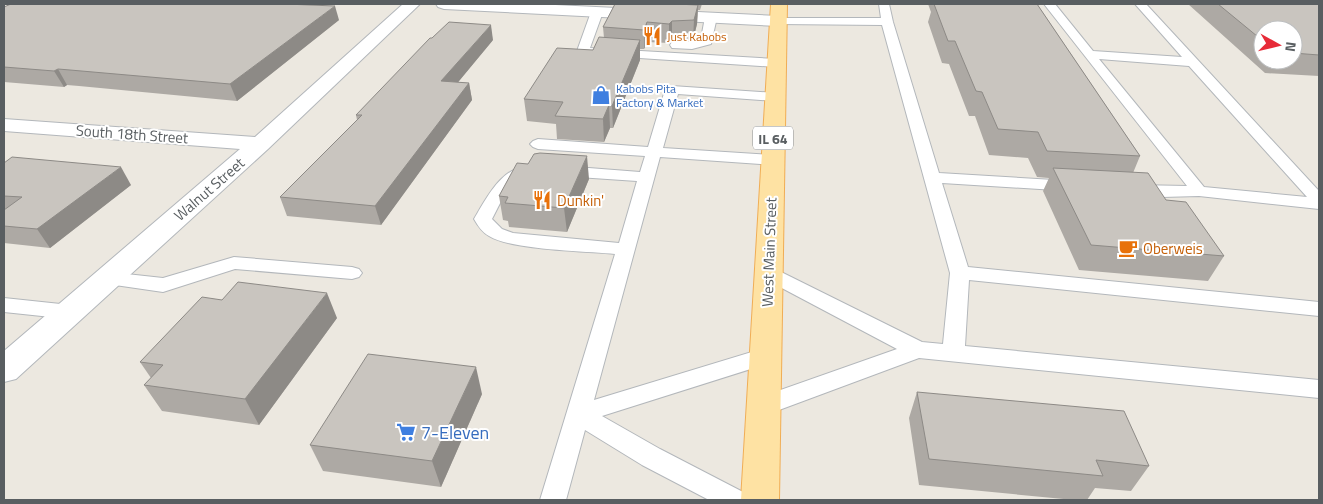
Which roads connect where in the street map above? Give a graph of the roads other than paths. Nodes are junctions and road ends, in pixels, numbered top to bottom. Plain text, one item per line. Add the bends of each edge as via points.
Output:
1 (412, 4) edge
2 (444, 4) edge
3 (884, 4) edge
4 (1049, 4) edge
5 (1140, 4) edge
6 (779, 12) edge
7 (595, 18) junction
8 (711, 18) junction
9 (887, 22) junction
10 (690, 51) junction
11 (1089, 54) junction
12 (1193, 62) junction
13 (776, 63) junction
14 (775, 96) junction
15 (4, 125) edge
16 (260, 144) junction
17 (538, 144) dead end
18 (654, 152) junction
19 (773, 160) junction
20 (647, 177) junction
21 (932, 177) junction
22 (1086, 187) edge
23 (1114, 189) edge
24 (1199, 191) junction
25 (1319, 202) edge
26 (626, 249) junction
27 (352, 273) dead end
28 (768, 273) junction
29 (960, 273) junction
30 (108, 278) junction
31 (4, 305) edge
32 (1319, 309) edge
33 (70, 312) junction
34 (918, 350) junction
35 (953, 354) junction
36 (765, 356) junction
37 (4, 370) edge
38 (1319, 390) edge
39 (763, 406) junction
40 (578, 414) junction
41 (553, 500) edge
42 (734, 500) edge
43 (760, 500) edge

1 - 16 street, Walnut Street
2 - 7 street
3 - 9 lane
4 - 11 lane
5 - 12 lane
6 - 8 street
6 - 9 lane
6 - 13 main road, West Main Street / IL 64
7 - 8 street
7 - 10 lane via 604,39
7 - 10 lane via 583,51
8 - 10 lane via 707,41
9 - 21 lane
10 - 13 lane
11 - 12 lane
11 - 24 lane
12 - 25 lane
13 - 14 main road, West Main Street / IL 64
14 - 18 lane via 672,90
14 - 19 main road, West Main Street / IL 64
15 - 16 street, South 18th Street
16 - 30 street, Walnut Street
17 - 18 lane
18 - 19 lane
18 - 20 lane
19 - 28 main road, West Main Street / IL 64
20 - 26 lane
20 - 26 lane via 532,170 503,184 483,219 488,228 499,236
21 - 22 lane
21 - 29 lane
23 - 24 lane
24 - 25 lane
26 - 40 lane
27 - 30 lane via 234,263 163,285
28 - 34 lane
28 - 36 main road, West Main Street / IL 64
29 - 32 lane
29 - 35 lane
30 - 33 street, Walnut Street
31 - 33 lane
33 - 37 street, Walnut Street
34 - 35 lane
34 - 39 lane
35 - 38 lane
36 - 39 main road, West Main Street / IL 64
36 - 40 lane
39 - 43 main road, West Main Street / IL 64
40 - 41 lane
40 - 42 lane via 650,457

